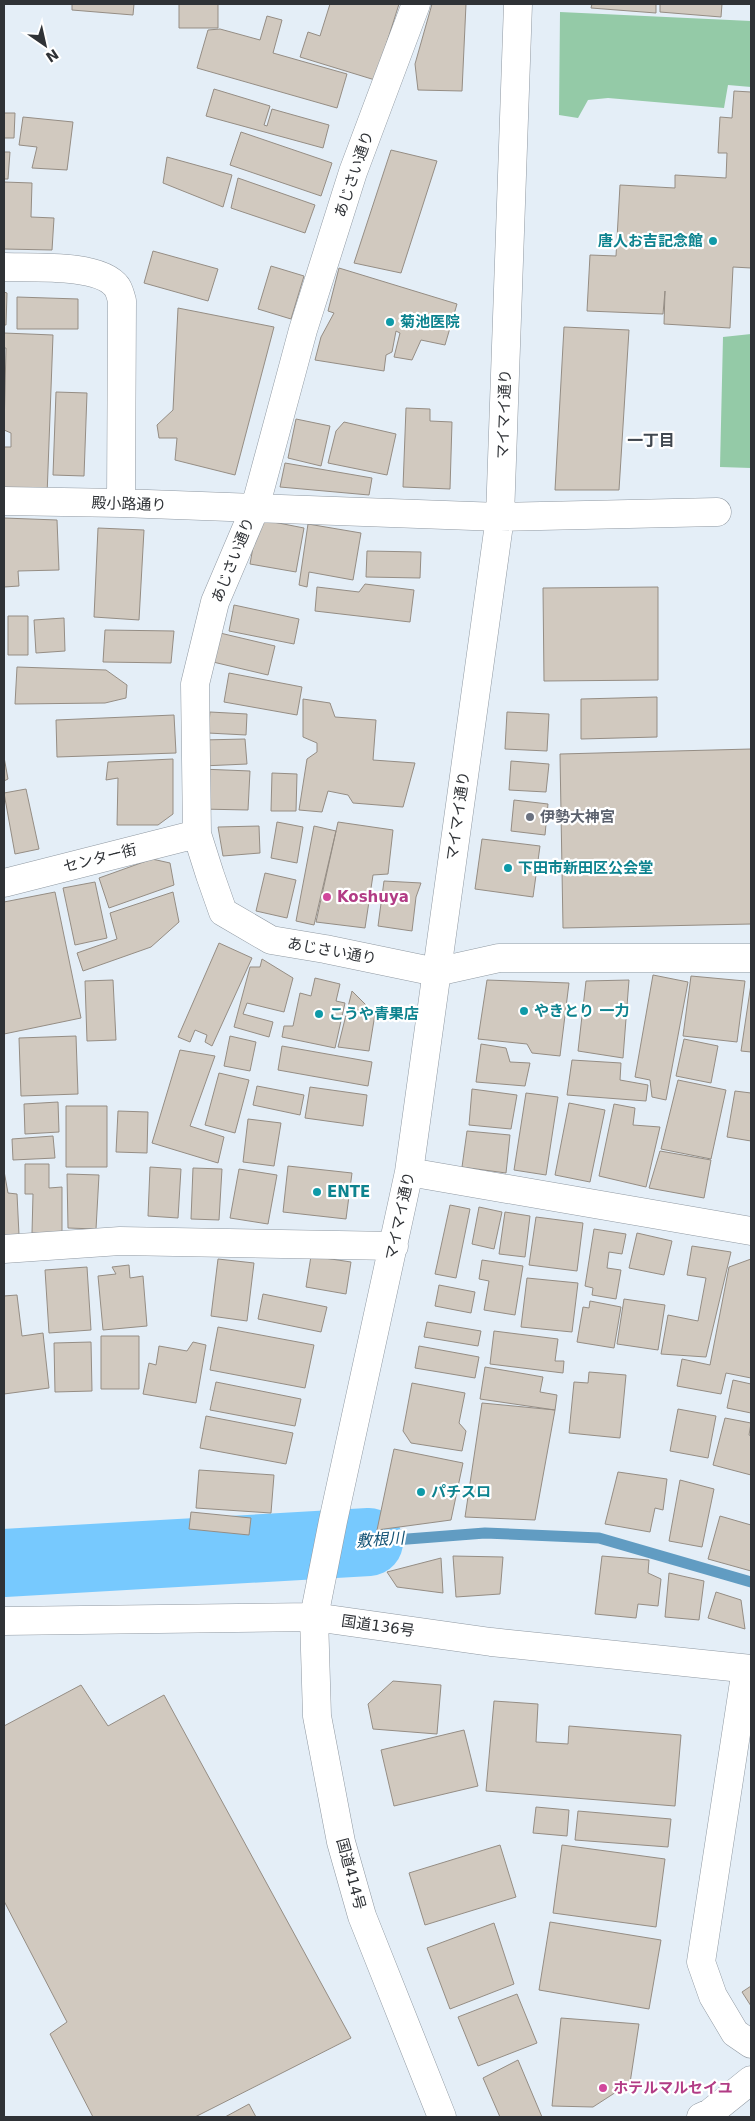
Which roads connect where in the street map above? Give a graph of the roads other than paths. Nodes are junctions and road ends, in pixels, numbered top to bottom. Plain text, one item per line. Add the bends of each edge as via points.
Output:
1 (416, 4) edge
2 (518, 4) edge
3 (4, 267) edge
4 (4, 502) edge
5 (121, 503) junction
6 (255, 508) junction
7 (717, 512) dead end
8 (500, 517) junction
9 (196, 834) junction
10 (4, 883) edge
11 (751, 958) edge
12 (436, 972) junction
13 (409, 1172) junction
14 (751, 1231) edge
15 (394, 1246) junction
16 (4, 1249) edge
17 (314, 1617) junction
18 (4, 1621) edge
19 (749, 1669) edge
20 (751, 2044) edge
21 (751, 2080) edge
22 (442, 2117) edge
23 (701, 2117) edge

1 - 6 main road, あじさい通り via 353,172 309,311
2 - 8 main road, マイマイ通り
3 - 5 main road via 81,270 105,278 116,286 122,301
4 - 5 main road, 殿小路通り
5 - 6 main road, 殿小路通り
6 - 8 main road, 殿小路通り
6 - 9 main road, あじさい通り via 215,602 195,684
7 - 8 main road, 殿小路通り
8 - 12 main road, マイマイ通り
9 - 10 main road, センター街
9 - 12 main road, あじさい通り via 223,912 271,940
11 - 12 main road via 500,958
12 - 13 main road, マイマイ通り
13 - 14 main road
13 - 15 main road, マイマイ通り
15 - 16 main road via 120,1241
15 - 17 main road, マイマイ通り via 332,1521
17 - 18 main road, 国道136号
17 - 19 main road, 国道136号 via 491,1642
17 - 22 main road, 国道414号 via 317,1716 341,1842 362,1916
19 - 20 main road via 701,1962 713,1996 734,2033
21 - 23 main road

